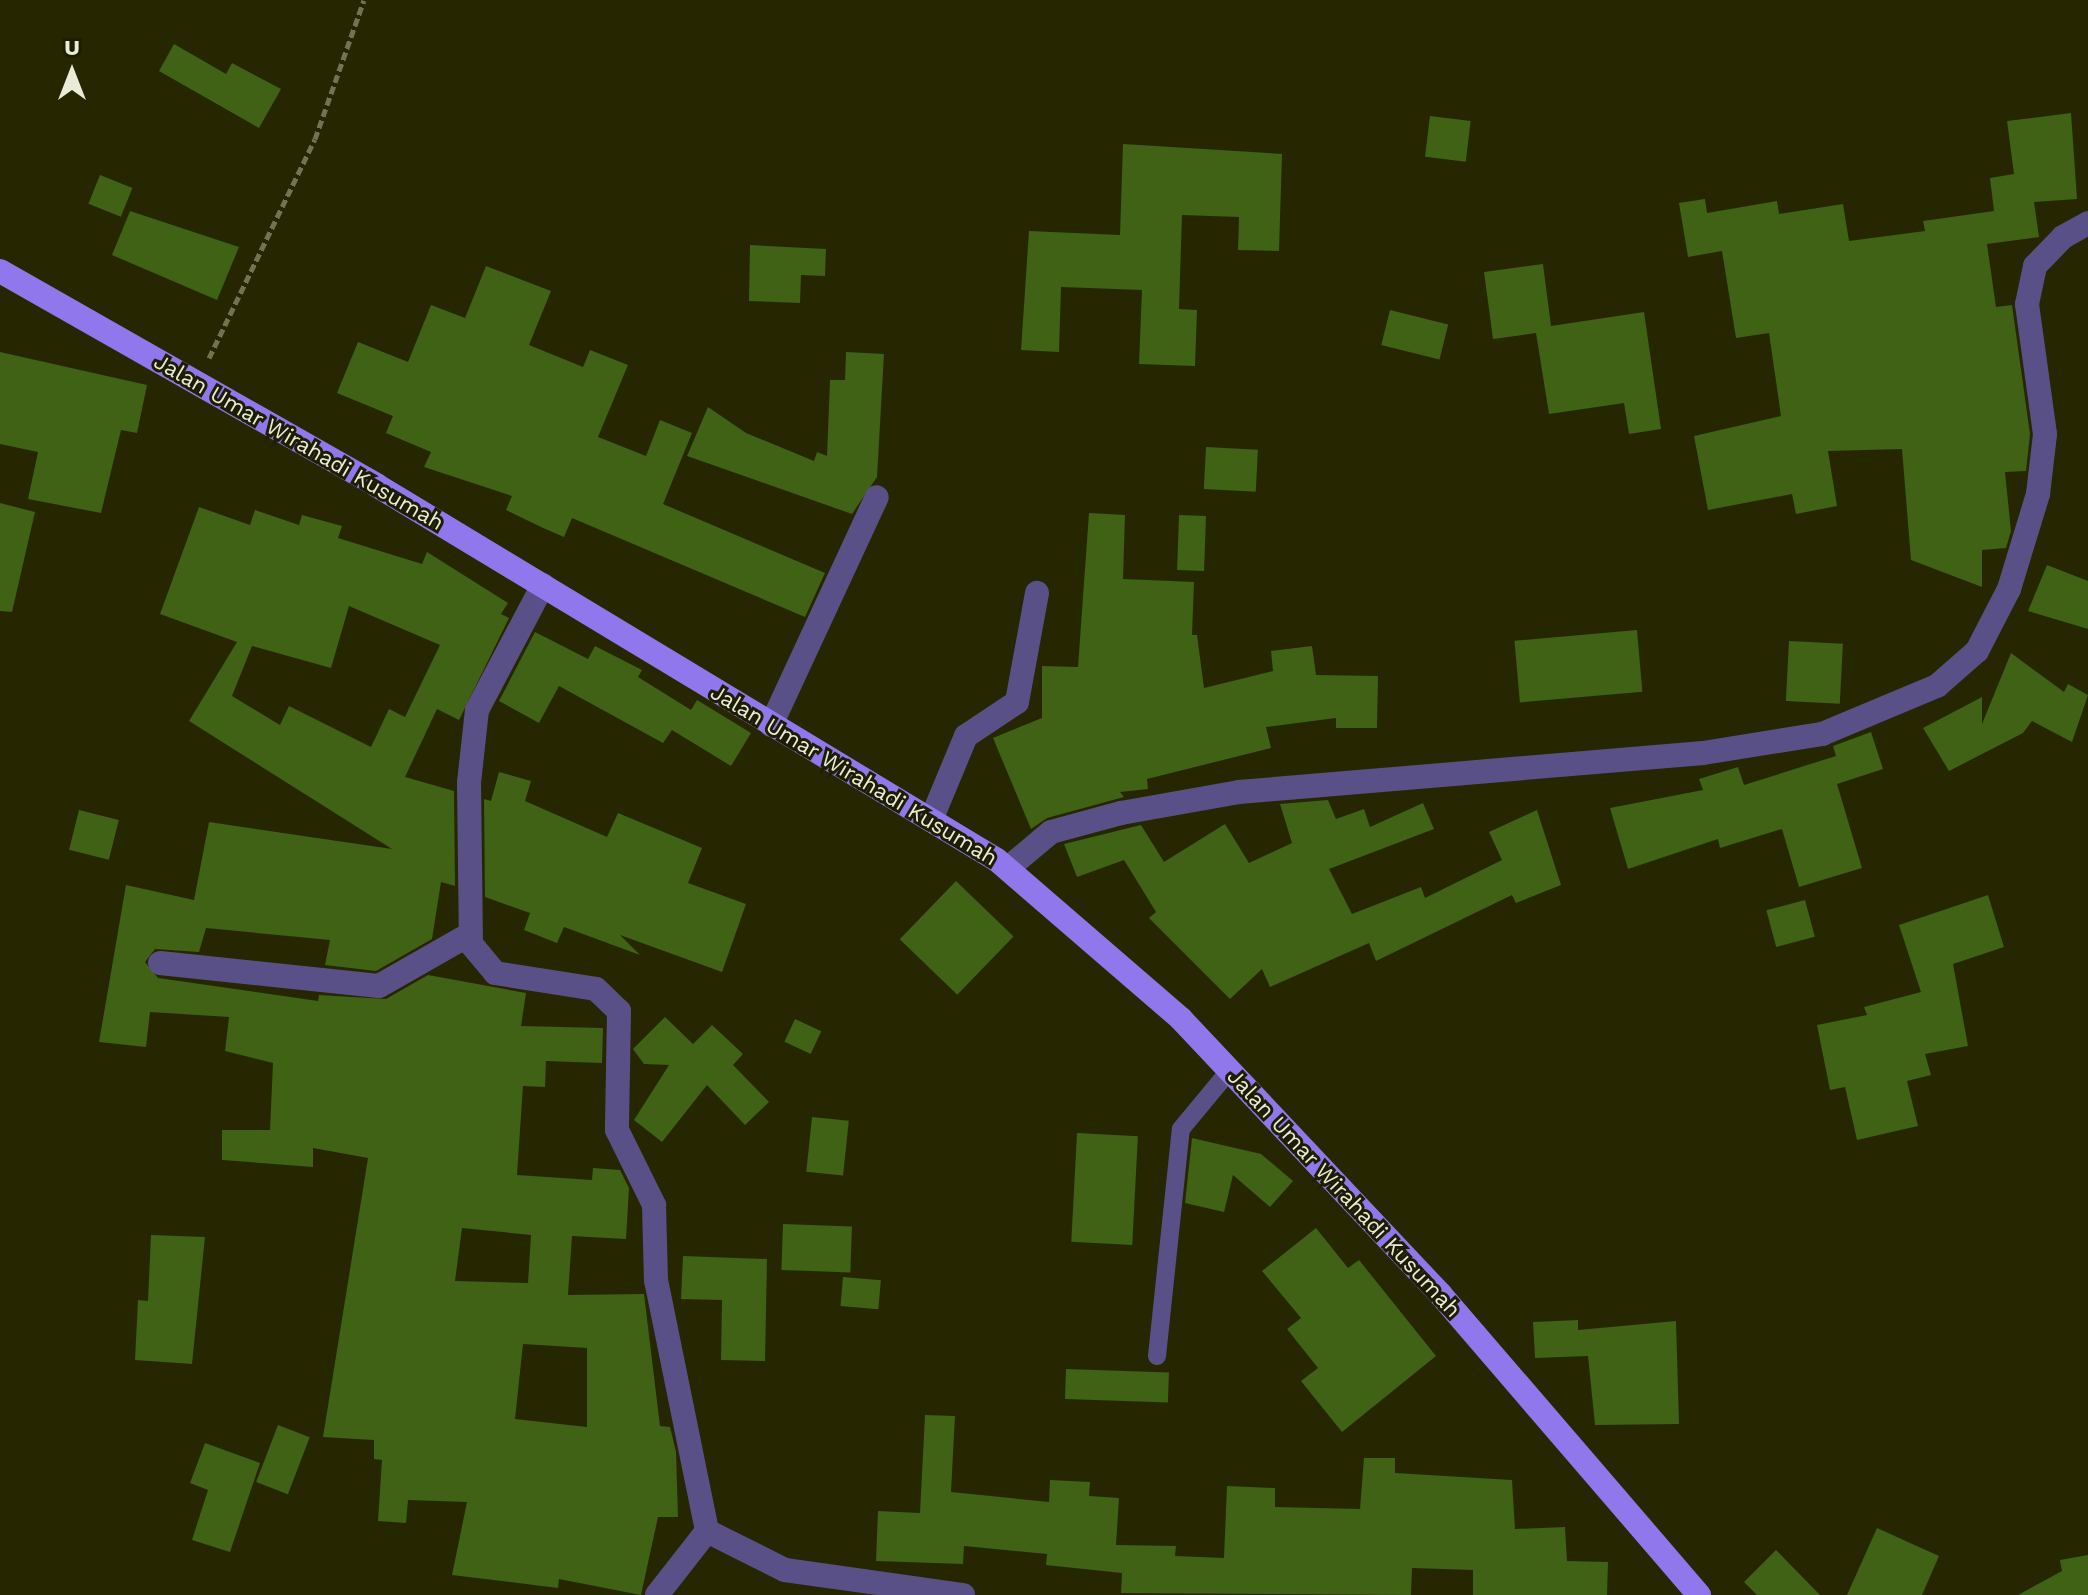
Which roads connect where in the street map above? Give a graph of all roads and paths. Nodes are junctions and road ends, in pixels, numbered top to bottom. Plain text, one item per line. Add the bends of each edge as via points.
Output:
1 (364, 0) edge
2 (2088, 223) edge
3 (0, 271) edge
4 (198, 382) junction
5 (877, 497) dead end
6 (543, 585) junction
7 (1037, 593) dead end
8 (771, 725) junction
9 (931, 820) junction
10 (1008, 868) junction
11 (470, 934) junction
12 (160, 963) dead end
13 (1229, 1071) junction
14 (1157, 1356) dead end
15 (707, 1531) junction
16 (657, 1595) edge
17 (963, 1595) edge
18 (1699, 1595) edge

1 - 4 path via 315,139
2 - 10 street via 2035,266 2027,304 2045,434 2038,494 2009,589 1977,651 1937,686 1822,734 1718,751 1239,792 1121,813 1051,832
3 - 4 main road, Jalan Umar Wirahadi Kusumah
4 - 6 main road, Jalan Umar Wirahadi Kusumah
5 - 8 street
6 - 8 main road, Jalan Umar Wirahadi Kusumah
6 - 11 street via 477,710 469,783
7 - 9 street via 1017,702 966,736
8 - 9 main road, Jalan Umar Wirahadi Kusumah
9 - 10 main road, Jalan Umar Wirahadi Kusumah
10 - 13 main road, Jalan Umar Wirahadi Kusumah
11 - 12 street via 379,986
11 - 15 street via 495,973 596,989 619,1011 617,1130 654,1205 656,1280
13 - 14 lane via 1181,1129
13 - 18 main road, Jalan Umar Wirahadi Kusumah via 1441,1295
15 - 16 street
15 - 17 street via 785,1570

